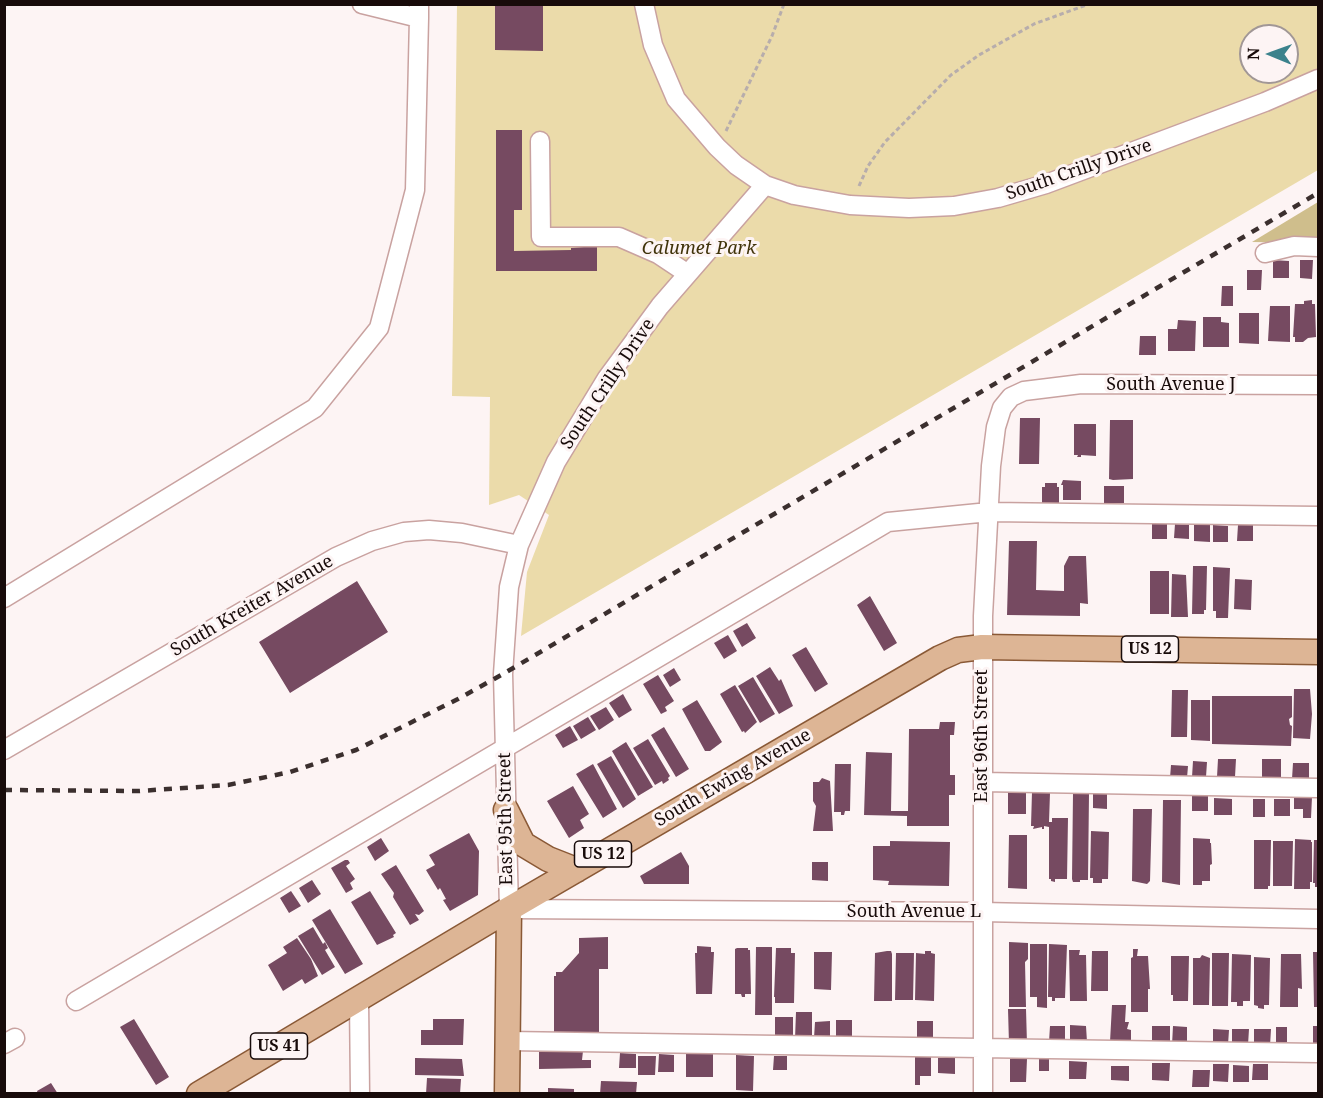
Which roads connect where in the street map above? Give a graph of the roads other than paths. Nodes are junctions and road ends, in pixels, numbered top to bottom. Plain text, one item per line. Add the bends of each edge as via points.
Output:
1 (362, 4) edge
2 (645, 4) edge
3 (419, 11) edge
4 (1318, 79) edge
5 (540, 141) dead end
6 (765, 185) junction
7 (1318, 247) edge
8 (1265, 253) dead end
9 (688, 274) junction
10 (1318, 385) edge
11 (1024, 391) joint
12 (988, 512) junction
13 (1318, 516) edge
14 (519, 545) junction
15 (4, 598) edge
16 (982, 647) junction
17 (1318, 652) edge
18 (505, 747) junction
19 (4, 750) edge
20 (983, 782) junction
21 (1318, 788) edge
22 (506, 810) junction
23 (576, 870) junction
24 (509, 909) junction
25 (982, 912) junction
26 (1318, 919) edge
27 (359, 999) junction
28 (76, 1001) dead end
29 (508, 1041) junction
30 (983, 1048) junction
31 (1318, 1053) edge
32 (199, 1094) edge
33 (360, 1094) edge
34 (507, 1094) edge
35 (983, 1094) edge

1 - 3 street
2 - 6 street via 653,45 676,99 717,147
3 - 15 street via 416,190 379,328 315,408
4 - 6 street, South Crilly Drive via 1057,180 998,198 954,206 850,205 794,195
5 - 9 street via 541,237 619,237 658,254
6 - 9 street, South Crilly Drive
7 - 8 street via 1294,246
9 - 14 street, South Crilly Drive via 607,378 556,462
10 - 11 street, South Avenue J via 1081,384
11 - 12 street, East 96th Street via 1002,408 996,427
12 - 13 street
12 - 16 street, East 96th Street
12 - 18 street via 888,522
14 - 18 street, East 95th Street via 505,626
14 - 19 street, South Kreiter Avenue via 429,530 372,541 336,557
16 - 17 main road, South Ewing Avenue / US 12
16 - 20 street, East 96th Street
16 - 23 main road, South Ewing Avenue / US 12 via 958,650 940,658
18 - 22 street, East 95th Street
18 - 28 street
20 - 21 street
20 - 25 street, East 96th Street
22 - 23 main road via 522,844
22 - 24 street, East 95th Street
23 - 24 main road, South Ewing Avenue / US 12
24 - 25 street, South Avenue L
24 - 27 main road, South Ewing Avenue / US 41
24 - 29 main road, East 95th Street
25 - 26 street, South Avenue L
25 - 30 street, East 96th Street
27 - 32 main road, South Ewing Avenue / US 41
27 - 33 street
29 - 30 street
29 - 34 main road, East 95th Street
30 - 31 street
30 - 35 street, East 96th Street

